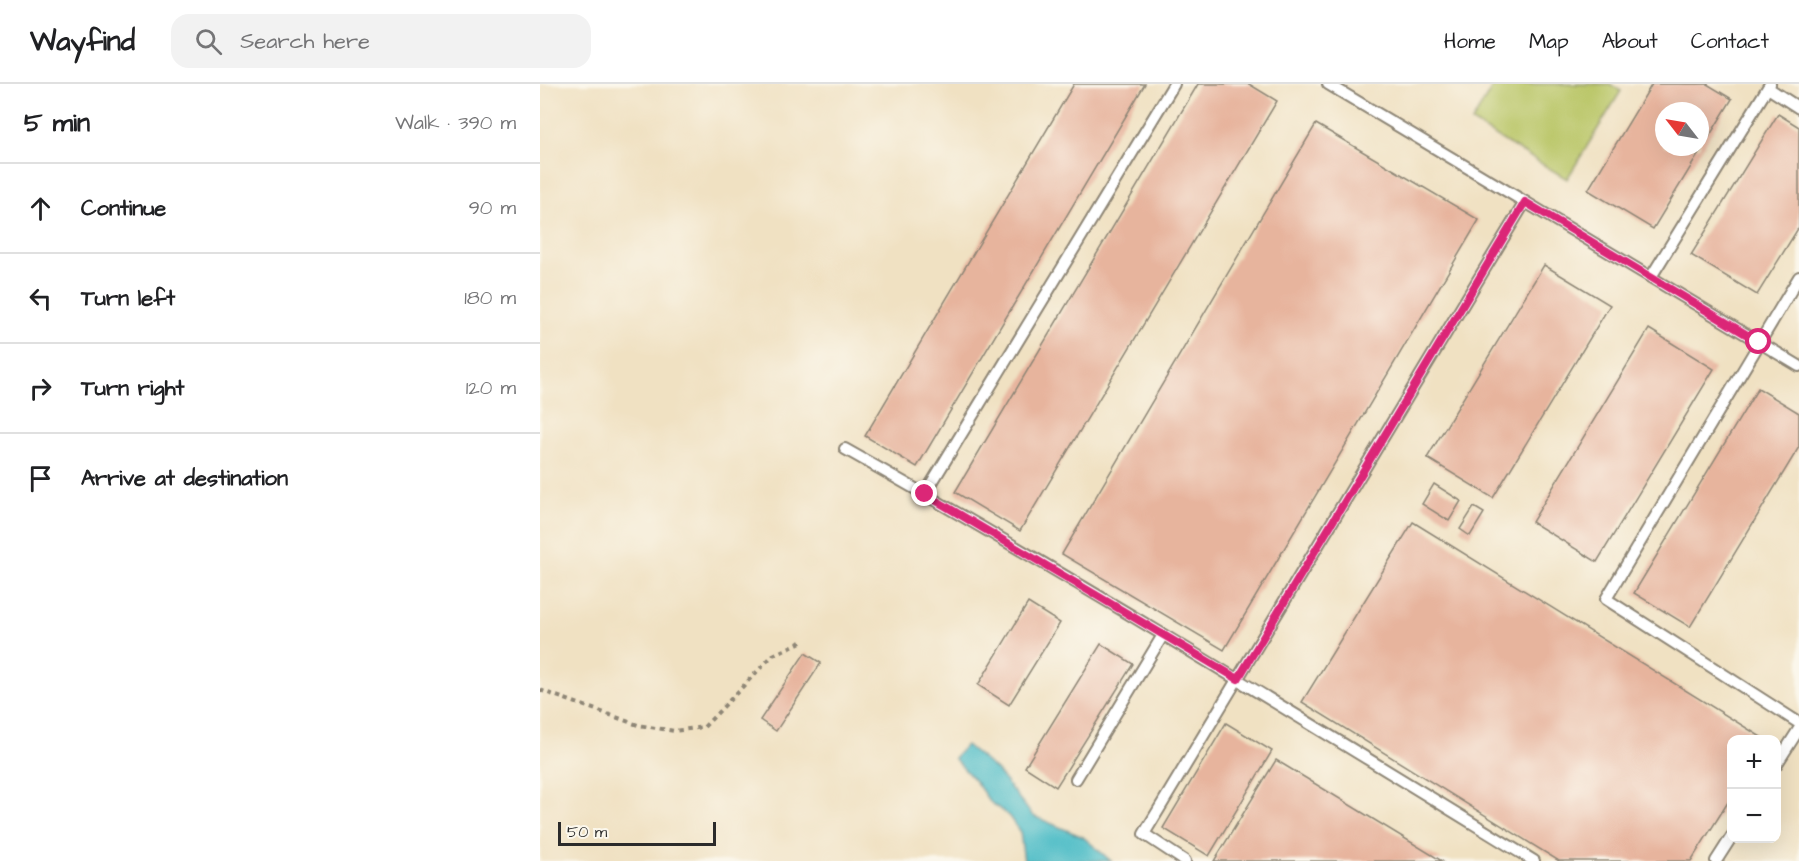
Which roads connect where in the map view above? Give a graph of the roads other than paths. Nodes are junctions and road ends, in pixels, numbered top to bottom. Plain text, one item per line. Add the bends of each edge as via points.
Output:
1 (1174, 84) edge
2 (1328, 84) edge
3 (1769, 86) edge
4 (1799, 108) edge
5 (1525, 202) junction
6 (1799, 277) edge
7 (1652, 278) junction
8 (1759, 342) junction
9 (1799, 366) edge
10 (845, 449) dead end
11 (925, 494) junction
12 (1163, 635) junction
13 (1238, 679) junction
14 (1799, 723) edge
15 (1799, 729) edge
16 (1781, 757) edge
17 (1076, 780) dead end
18 (1727, 843) edge
19 (1185, 861) edge
20 (1534, 861) edge
21 (1716, 861) edge

1 - 11 lane
2 - 5 lane
3 - 4 lane
3 - 7 lane
5 - 7 lane
5 - 13 lane
6 - 8 lane
7 - 8 lane
8 - 9 lane
8 - 14 lane via 1606,599
10 - 11 lane
11 - 12 lane
12 - 13 lane
12 - 17 lane
13 - 19 lane via 1144,834
13 - 20 lane
15 - 16 lane
18 - 21 lane

